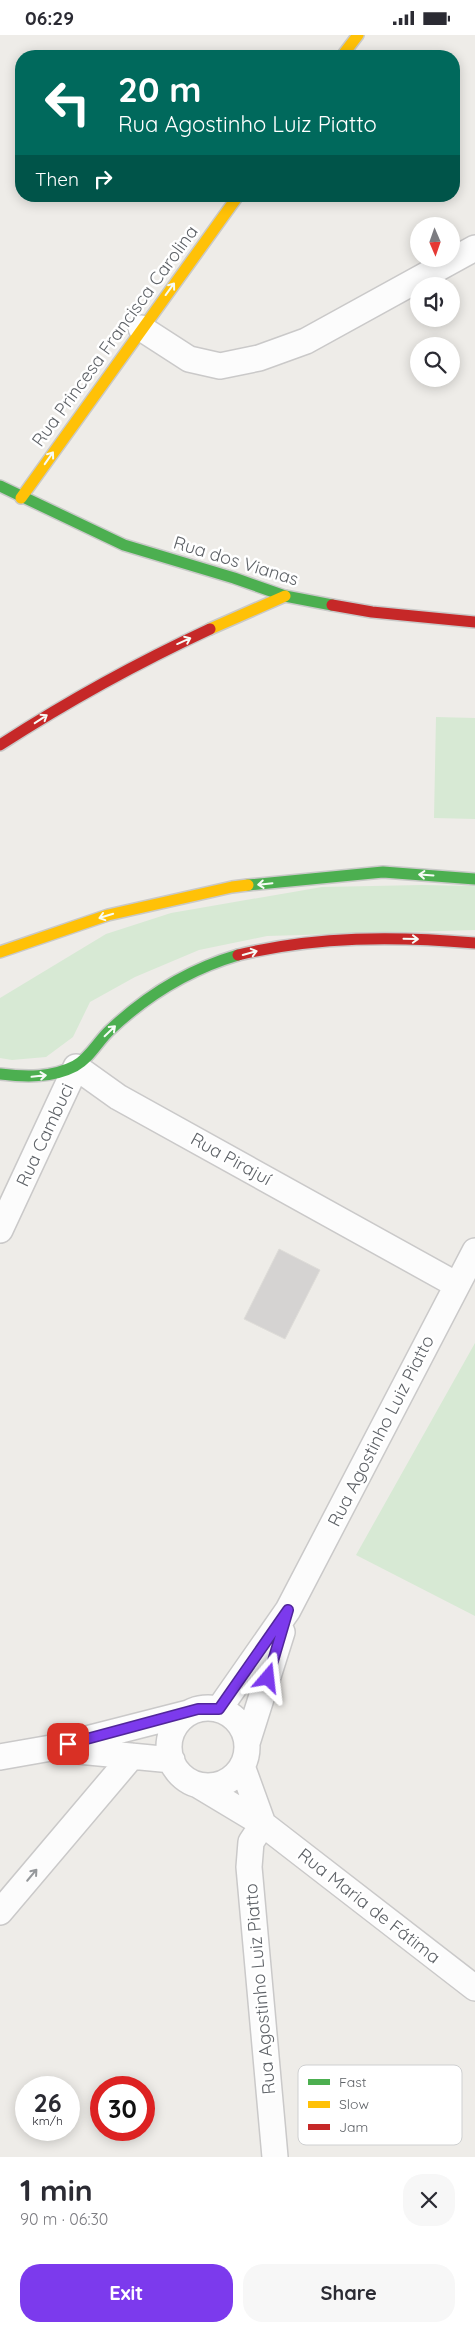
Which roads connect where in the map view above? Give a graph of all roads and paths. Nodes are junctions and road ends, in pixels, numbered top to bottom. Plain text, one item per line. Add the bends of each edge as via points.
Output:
1 (358, 35) edge
2 (347, 50) edge
3 (234, 202) edge
4 (475, 249) edge
5 (141, 329) junction
6 (0, 486) edge
7 (21, 498) junction
8 (285, 596) junction
9 (475, 622) edge
10 (0, 745) edge
11 (475, 879) edge
12 (475, 943) edge
13 (0, 952) edge
14 (76, 1067) junction
15 (0, 1074) edge
16 (0, 1230) edge
17 (475, 1251) edge
18 (457, 1285) junction
19 (288, 1610) junction
20 (219, 1709) junction
21 (188, 1713) junction
22 (51, 1748) junction
23 (245, 1755) junction
24 (132, 1756) junction
25 (0, 1757) edge
26 (172, 1760) junction
27 (198, 1785) junction
28 (263, 1824) junction
29 (0, 1912) edge
30 (475, 1988) edge
31 (275, 2157) edge

1 - 2 street
5 -> 3 street, Rua Princesa Francisca Carolina
4 - 5 street via 306,341 259,359 220,366 189,359
7 -> 5 street, Rua Princesa Francisca Carolina
6 - 7 street, Rua dos Vianas
7 - 8 street, Rua dos Vianas via 124,545
8 - 9 street, Rua dos Vianas via 372,612
10 -> 8 street via 70,700 149,657
11 -> 13 street via 383,872 232,887 108,915
14 -> 12 street via 109,1030 140,1004 169,983 208,966 268,948 354,938
15 -> 14 street via 24,1077
14 - 16 street, Rua Cambuci
14 - 18 street, Rua Pirajuí via 118,1097
17 - 18 street, Rua Agostinho Luiz Piatto
18 - 19 street, Rua Agostinho Luiz Piatto
19 - 20 street, Rua Agostinho Luiz Piatto
19 - 23 street, Rua Agostinho Luiz Piatto
20 - 21 street
20 - 23 street via 238,1722 244,1732
21 - 22 street
21 - 26 street via 172,1731 169,1743
22 - 24 street
22 - 25 street
23 - 27 street via 234,1776 211,1786
23 - 28 street
24 - 26 street
29 -> 24 street
26 - 27 street via 180,1774
27 - 28 street
28 - 30 street, Rua Maria de Fátima
28 - 31 street, Rua Agostinho Luiz Piatto via 251,1842 249,1867

